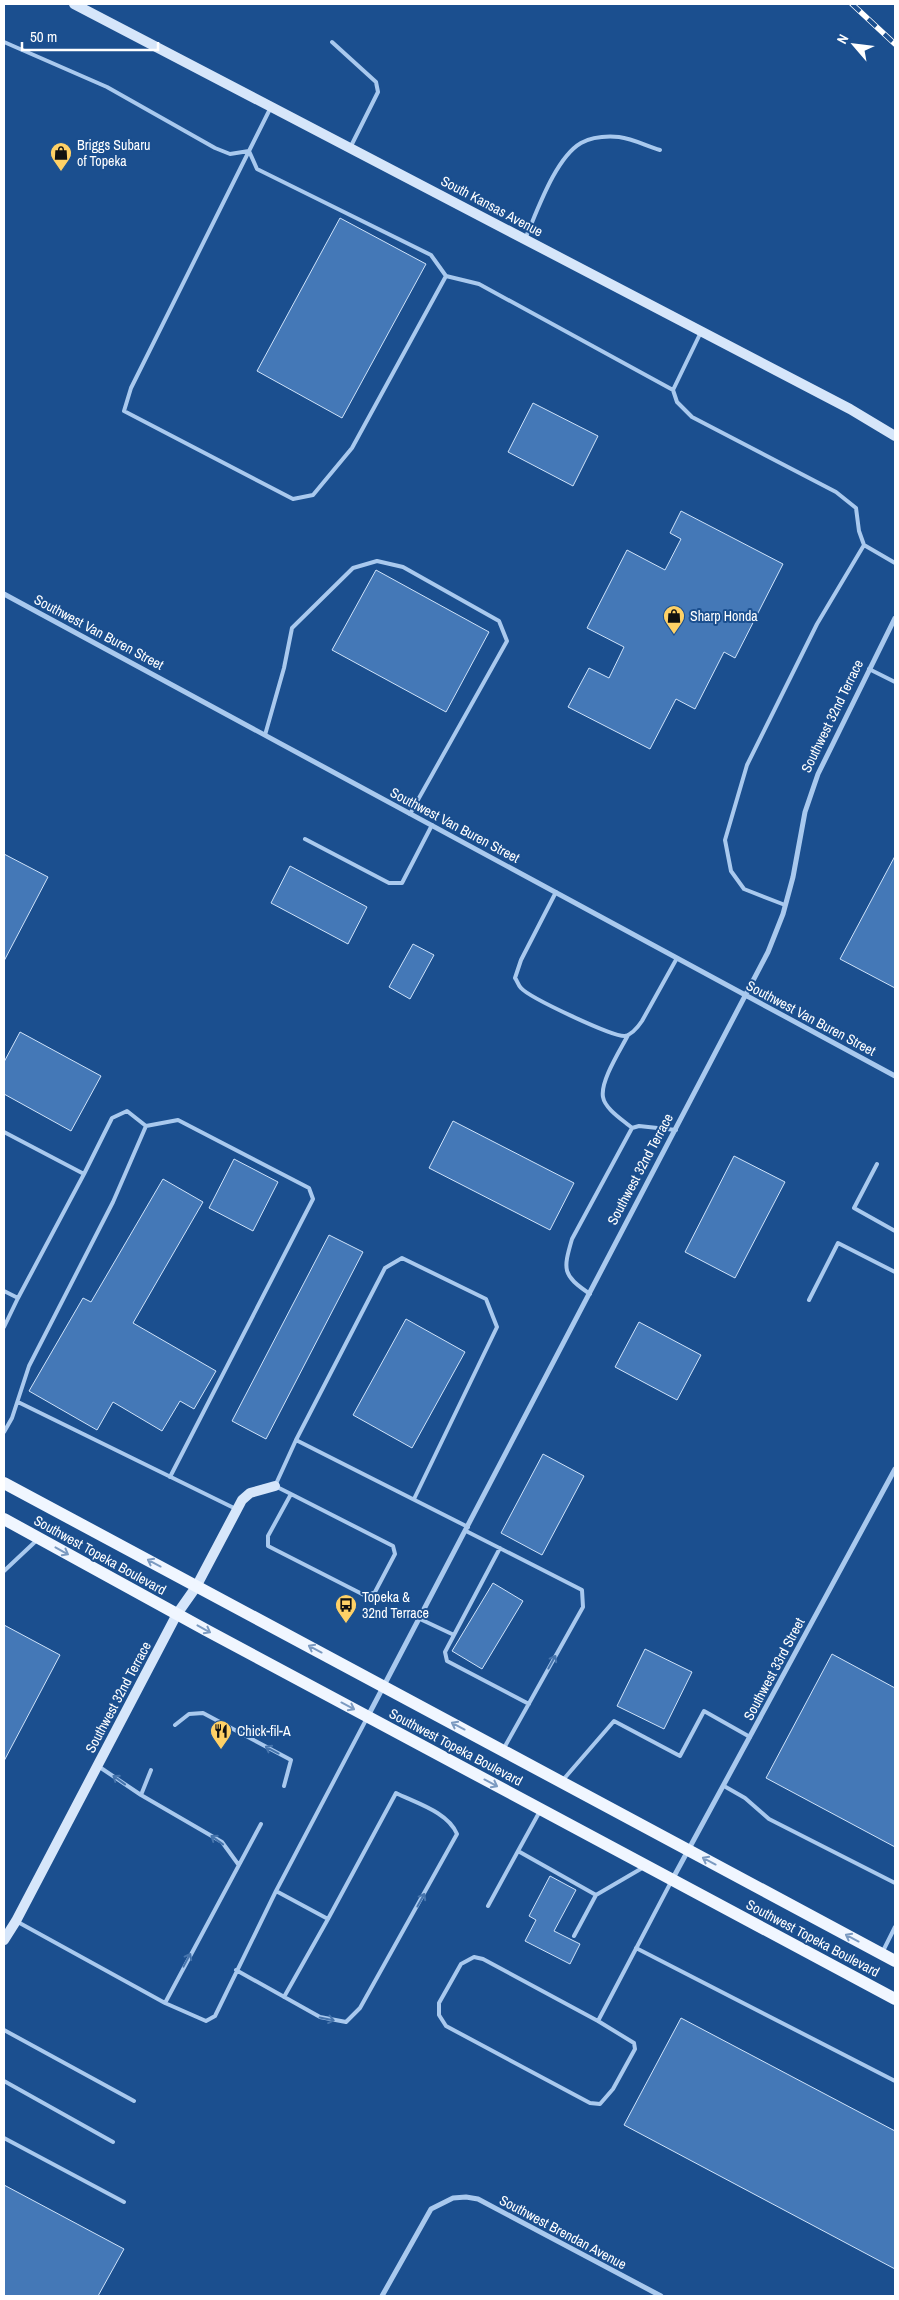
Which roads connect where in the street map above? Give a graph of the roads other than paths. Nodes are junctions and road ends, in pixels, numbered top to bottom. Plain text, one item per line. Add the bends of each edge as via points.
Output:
1 (74, 4) edge
2 (4, 42) edge
3 (332, 42) dead end
4 (271, 107) junction
5 (350, 148) junction
6 (660, 150) dead end
7 (249, 151) junction
8 (525, 239) junction
9 (446, 276) junction
10 (701, 331) junction
11 (672, 390) junction
12 (895, 436) edge
13 (864, 545) junction
14 (895, 563) edge
15 (4, 594) edge
16 (895, 618) edge
17 (869, 669) junction
18 (895, 682) edge
19 (265, 735) junction
20 (410, 814) junction
21 (432, 825) junction
22 (305, 839) dead end
23 (556, 892) junction
24 (786, 905) junction
25 (677, 958) junction
26 (746, 995) junction
27 (628, 1035) junction
28 (895, 1076) edge
29 (146, 1126) junction
30 (632, 1128) junction
31 (676, 1130) junction
32 (4, 1132) edge
33 (876, 1164) dead end
34 (84, 1174) junction
35 (895, 1231) edge
36 (895, 1272) edge
37 (4, 1290) edge
38 (590, 1294) junction
39 (18, 1298) junction
40 (809, 1300) dead end
41 (4, 1327) edge
42 (18, 1402) junction
43 (4, 1432) edge
44 (296, 1440) junction
45 (895, 1469) edge
46 (170, 1477) junction
47 (4, 1483) edge
48 (275, 1486) junction
49 (291, 1494) junction
50 (414, 1499) junction
51 (237, 1510) junction
52 (4, 1520) edge
53 (467, 1529) junction
54 (38, 1538) junction
55 (500, 1548) junction
56 (4, 1571) edge
57 (196, 1587) junction
58 (177, 1614) junction
59 (420, 1619) junction
60 (454, 1635) junction
61 (384, 1686) junction
62 (528, 1704) junction
63 (368, 1717) junction
64 (175, 1725) dead end
65 (750, 1737) junction
66 (503, 1750) junction
67 (98, 1765) junction
68 (152, 1770) dead end
69 (562, 1782) junction
70 (284, 1786) dead end
71 (724, 1786) junction
72 (141, 1795) junction
73 (541, 1810) junction
74 (261, 1824) dead end
75 (689, 1850) junction
76 (518, 1851) junction
77 (238, 1864) junction
78 (646, 1865) junction
79 (672, 1880) junction
80 (895, 1883) edge
81 (276, 1891) junction
82 (596, 1895) junction
83 (488, 1906) dead end
84 (328, 1919) junction
85 (16, 1921) junction
86 (895, 1929) edge
87 (574, 1936) dead end
88 (4, 1940) edge
89 (636, 1948) junction
90 (882, 1953) junction
91 (895, 1961) edge
92 (236, 1970) junction
93 (284, 1998) junction
94 (895, 1999) edge
95 (165, 2003) junction
96 (598, 2021) junction
97 (4, 2030) edge
98 (4, 2081) edge
99 (895, 2081) edge
100 (134, 2101) dead end
101 (4, 2138) edge
102 (114, 2142) dead end
103 (124, 2202) dead end
104 (382, 2296) edge
105 (661, 2296) edge

1 - 4 main road, South Kansas Avenue
2 - 7 lane via 107,87 215,148 230,154
3 - 5 lane via 376,82 378,92
4 - 5 main road, South Kansas Avenue
4 - 7 lane
5 - 8 main road, South Kansas Avenue
6 - 8 lane via 620,137 608,136 582,142 573,148 556,171
7 - 9 lane via 257,170 431,255
7 - 9 lane via 130,388 124,411 293,499 313,495 352,448
8 - 10 main road, South Kansas Avenue
9 - 11 lane via 478,284
10 - 11 lane
10 - 12 main road, South Kansas Avenue
11 - 13 lane via 677,402 692,417 856,508
13 - 14 lane
13 - 24 lane via 817,624 747,765 725,840 731,872 744,888
15 - 19 street, Southwest Van Buren Street
16 - 17 street, Southwest 32nd Terrace
17 - 18 lane
17 - 24 street, Southwest 32nd Terrace via 818,774 806,812
19 - 20 street, Southwest Van Buren Street
19 - 20 lane via 292,628 353,568 376,562 403,567 499,621 507,641
20 - 21 street, Southwest Van Buren Street
21 - 22 lane via 402,883 388,883
21 - 23 street, Southwest Van Buren Street
23 - 25 street, Southwest Van Buren Street
23 - 27 lane via 515,978 521,988 556,1008 607,1032
24 - 26 street, Southwest 32nd Terrace via 768,952
25 - 26 street, Southwest Van Buren Street
25 - 27 lane via 642,1021
26 - 28 street, Southwest Van Buren Street
26 - 31 street, Southwest 32nd Terrace
27 - 30 lane via 604,1086 603,1097
29 - 34 lane via 127,1111 112,1118
29 - 42 lane via 113,1202 29,1366
29 - 46 lane via 178,1120 309,1188 313,1199
30 - 31 lane
30 - 38 lane via 572,1239 566,1258 566,1270 573,1283
31 - 38 street, Southwest 32nd Terrace
32 - 34 lane
33 - 35 lane via 854,1208
34 - 39 lane
36 - 40 lane via 838,1243
37 - 39 lane
38 - 53 street, Southwest 32nd Terrace
39 - 41 lane
42 - 43 lane
42 - 46 lane
44 - 48 lane
44 - 50 lane
44 - 50 lane via 386,1268 402,1258 486,1300 497,1327
45 - 65 street, Southwest 33rd Street
46 - 51 lane
57 -> 47 main road, Southwest Topeka Boulevard
48 - 49 lane
48 - 51 main road, Southwest 32nd Terrace via 250,1493
49 - 49 lane via 268,1536 268,1546 366,1596 375,1592 395,1554 393,1546
50 - 53 lane
51 - 57 main road, Southwest 32nd Terrace
52 - 54 main road, Southwest Topeka Boulevard
53 - 55 lane
53 - 59 street, Southwest 32nd Terrace
54 - 56 lane
54 -> 58 main road, Southwest Topeka Boulevard
55 - 60 lane
62 -> 55 lane via 583,1607 582,1590
57 - 58 main road, Southwest 32nd Terrace
61 -> 57 main road, Southwest Topeka Boulevard
58 -> 63 main road, Southwest Topeka Boulevard
58 - 67 main road, Southwest 32nd Terrace
59 - 60 lane
59 - 61 street, Southwest 32nd Terrace
60 - 62 lane via 445,1652 446,1661
61 - 63 street, Southwest 32nd Terrace
66 -> 61 main road, Southwest Topeka Boulevard
62 - 66 lane
63 -> 73 main road, Southwest Topeka Boulevard
63 - 81 lane
70 -> 64 lane via 291,1760 203,1712 189,1714
65 - 69 lane via 704,1711 680,1756 614,1721
65 - 71 street, Southwest 33rd Street
66 - 69 main road, Southwest Topeka Boulevard
72 -> 67 lane
67 - 85 main road, Southwest 32nd Terrace
68 - 72 lane
69 - 75 main road, Southwest Topeka Boulevard
71 - 75 street, Southwest 33rd Street
71 - 80 lane via 745,1798 769,1819
77 -> 72 lane via 222,1842
73 - 76 lane
73 - 78 main road, Southwest Topeka Boulevard
74 - 77 lane
75 - 79 street, Southwest 33rd Street
90 -> 75 main road, Southwest Topeka Boulevard
76 - 82 lane
76 - 83 lane
95 -> 77 lane
78 - 79 main road, Southwest Topeka Boulevard
78 - 82 lane
79 - 89 lane
79 - 94 main road, Southwest Topeka Boulevard
81 - 84 lane
81 - 92 lane
82 - 87 lane
84 - 93 lane
93 -> 84 lane via 320,2018 346,2022 360,2008 448,1852 457,1834 453,1826 396,1793
85 - 88 main road, Southwest 32nd Terrace
85 - 95 lane
86 - 90 lane
89 - 96 lane
89 - 99 lane
90 - 91 main road, Southwest Topeka Boulevard
92 - 93 lane
92 - 95 lane via 215,2016 206,2022
96 - 96 lane via 474,1957 461,1964 439,2003 439,2015 446,2026 590,2103 600,2104 613,2089 635,2049 634,2043
97 - 100 lane
98 - 102 lane
101 - 103 lane
104 - 105 street, Southwest Brendan Avenue via 427,2214 442,2202 466,2197 478,2199

